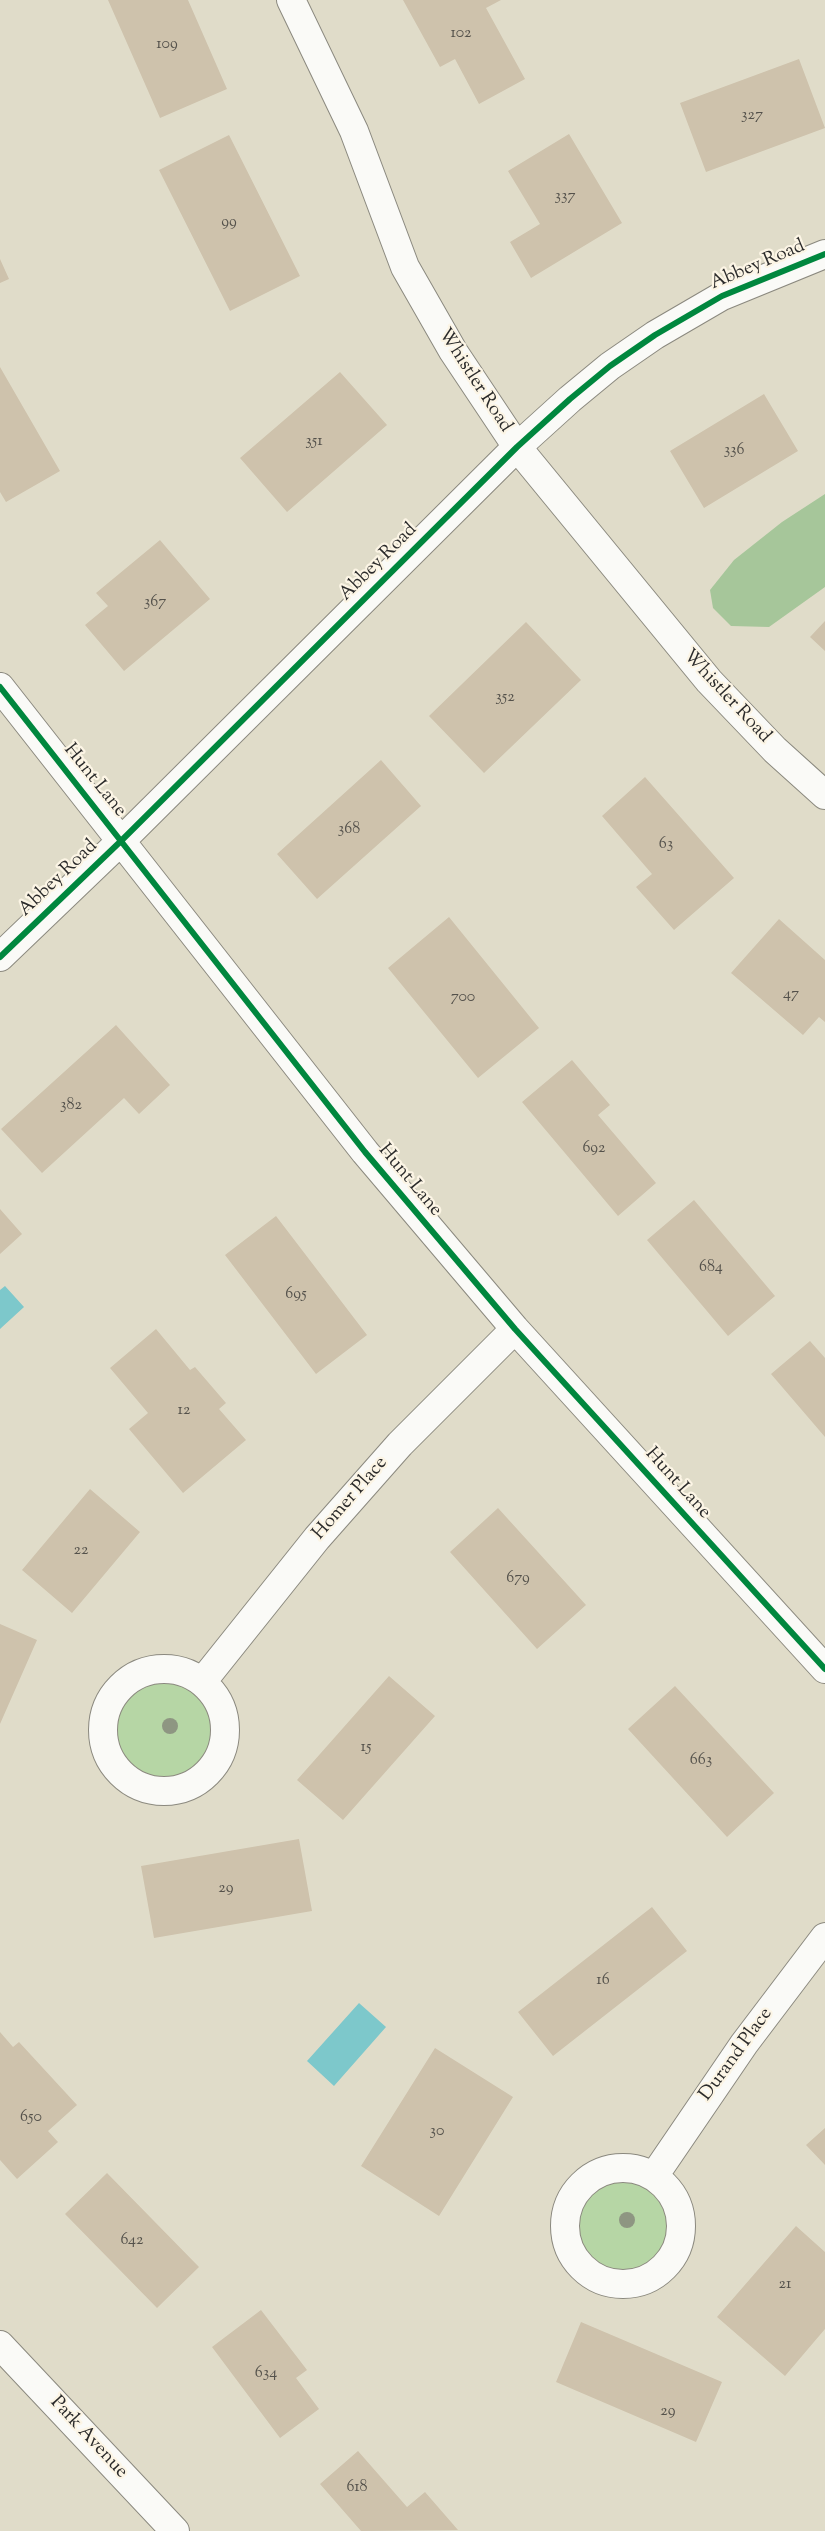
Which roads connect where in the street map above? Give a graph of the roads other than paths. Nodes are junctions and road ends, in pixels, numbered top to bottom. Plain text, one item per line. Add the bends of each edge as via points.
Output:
1 (291, 0) edge
2 (825, 254) edge
3 (517, 447) junction
4 (0, 687) edge
5 (825, 795) edge
6 (122, 840) junction
7 (0, 957) edge
8 (515, 1329) junction
9 (825, 1670) edge
10 (202, 1682) junction
11 (825, 1937) edge
12 (654, 2176) junction
13 (0, 2345) edge
14 (175, 2531) edge

1 - 3 street, Whistler Road via 351,124 413,284
2 - 3 street, Abbey Road via 722,296 655,335 576,394
3 - 5 street, Whistler Road via 709,680 775,750
3 - 6 street, Abbey Road
4 - 6 street, Hunt Lane
6 - 7 street, Abbey Road
6 - 8 street, Hunt Lane via 365,1152
8 - 9 street, Hunt Lane
8 - 10 street, Homer Place via 400,1444 317,1538
10 - 10 street via 185,1672 166,1668 146,1670 129,1679 114,1693 105,1710 102,1730 105,1749 114,1766 128,1780 147,1790 168,1792 189,1787 206,1776 219,1758 226,1738 225,1717 216,1697
11 - 12 street, Durand Place via 744,2044
12 - 12 street via 636,2169 600,2172 584,2182 572,2196 566,2213 569,2249 593,2276 612,2284 632,2284 651,2277 667,2265 677,2248 681,2228 678,2208 668,2190
13 - 14 street, Park Avenue

